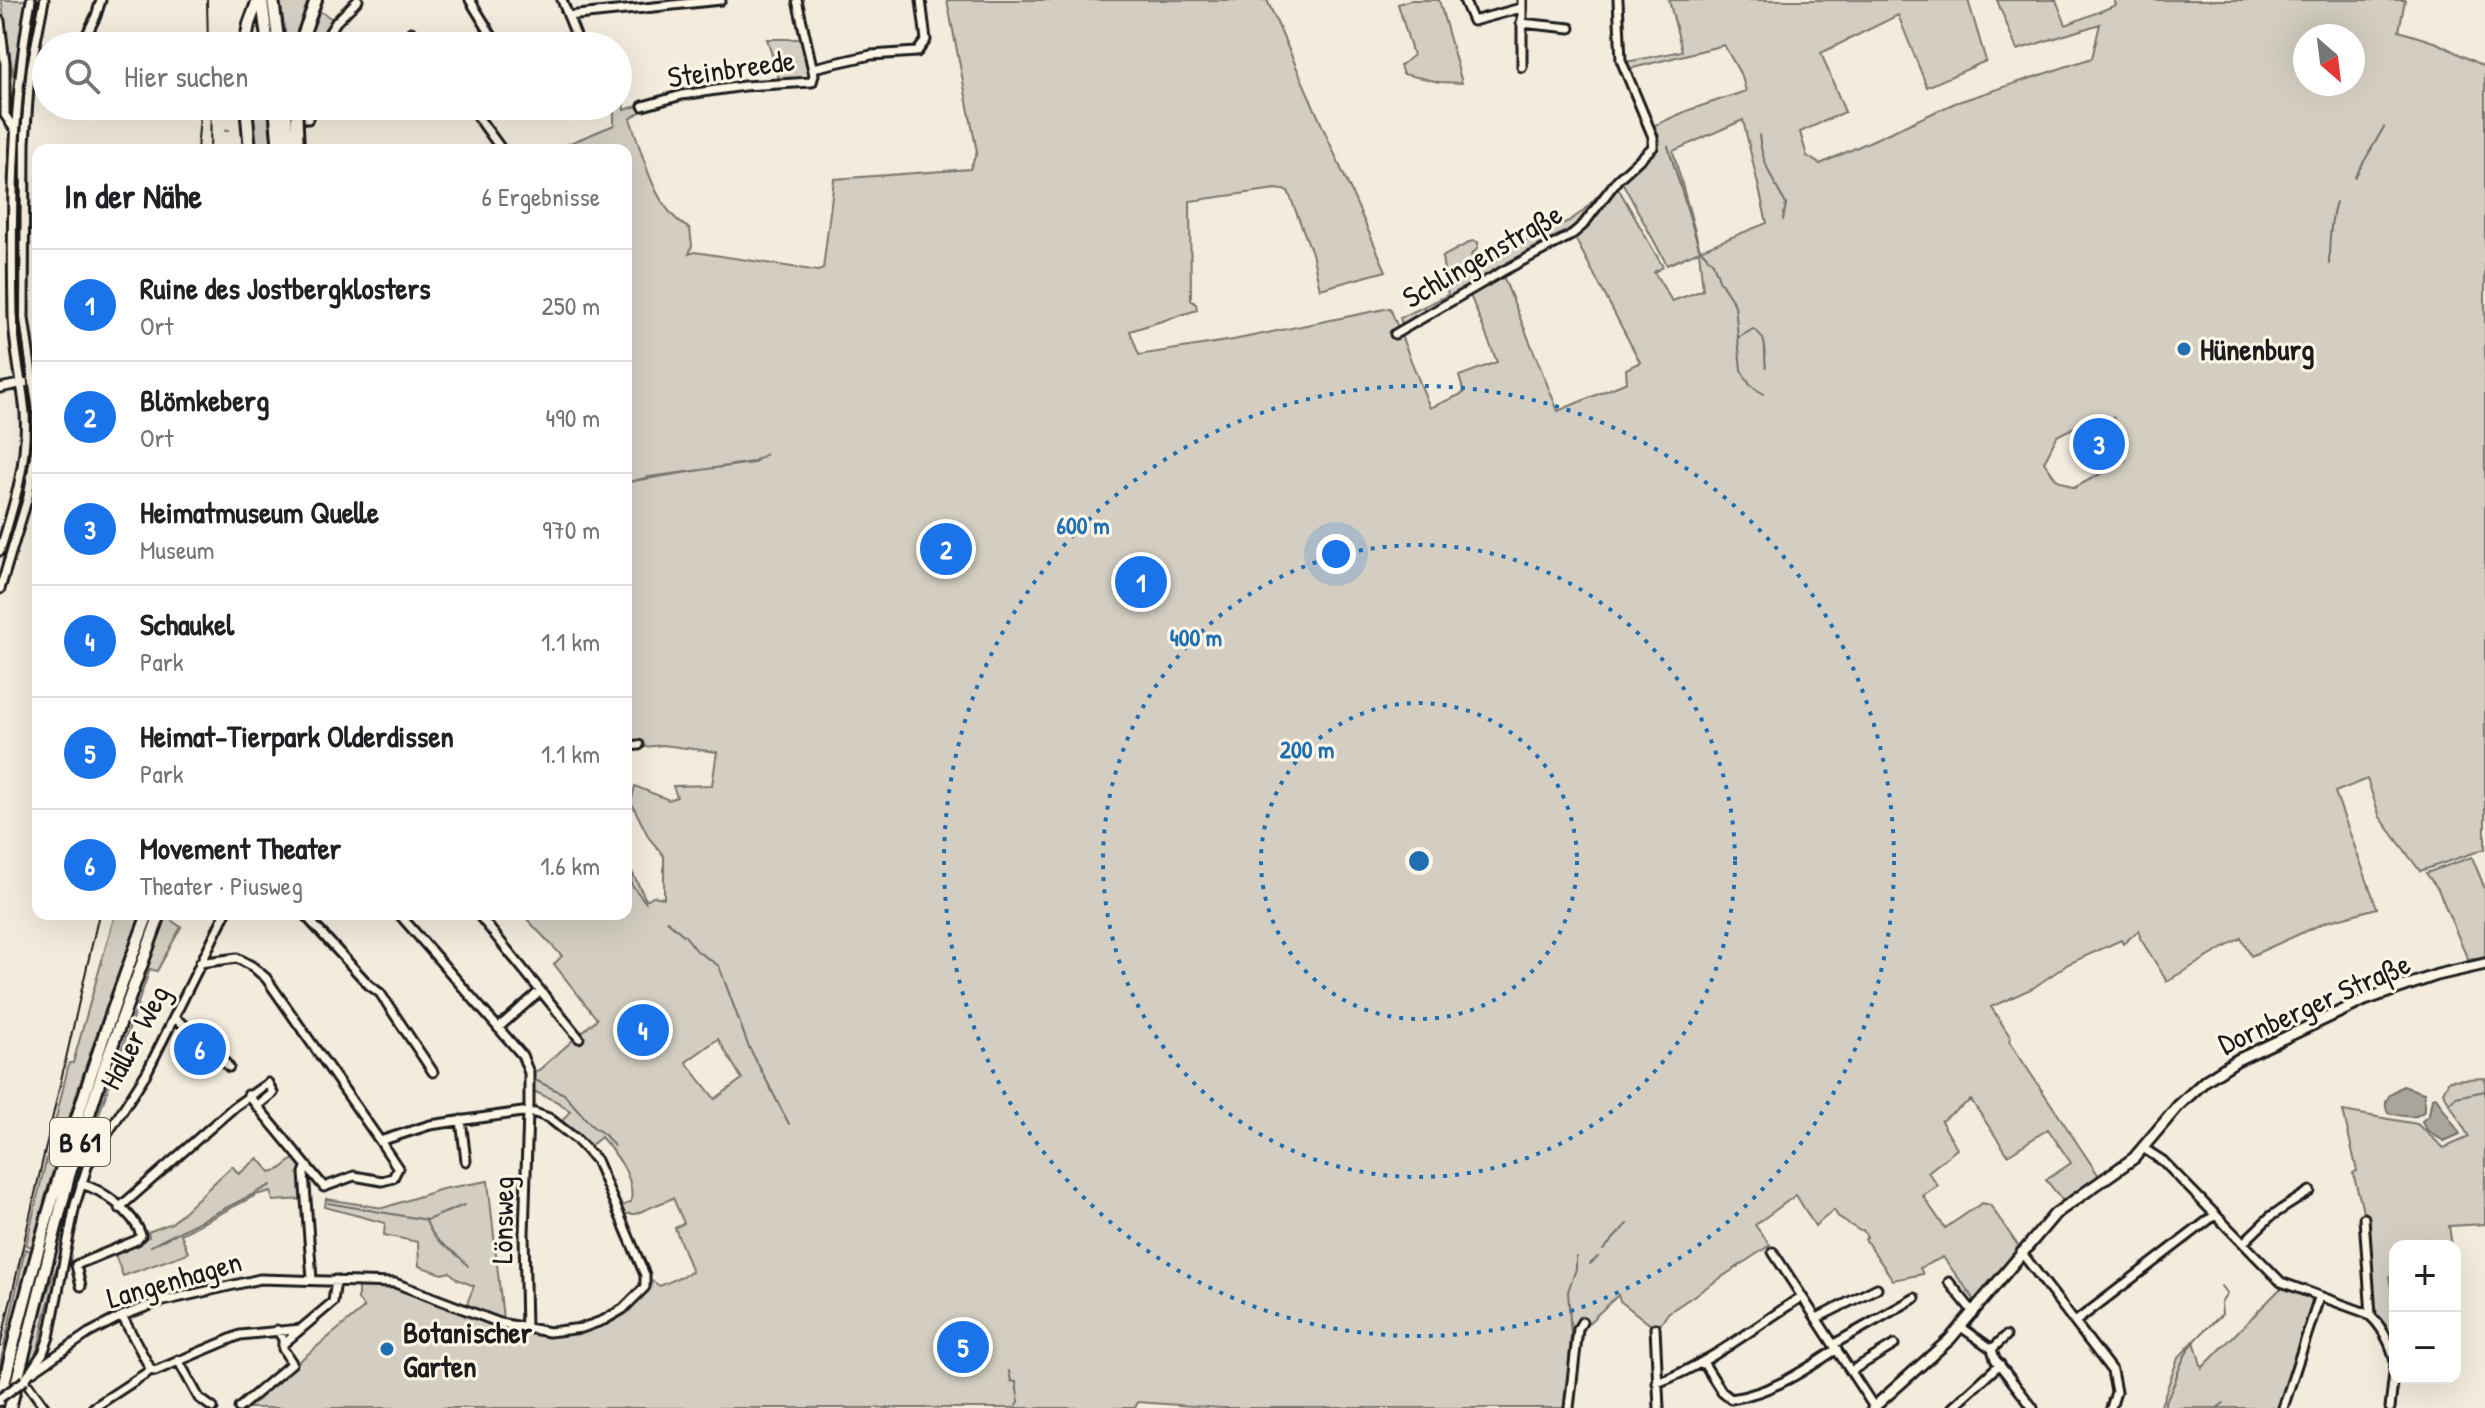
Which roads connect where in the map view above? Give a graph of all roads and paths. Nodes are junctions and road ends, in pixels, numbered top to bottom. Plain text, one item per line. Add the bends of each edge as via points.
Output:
1 (31, 0) edge
2 (44, 0) edge
3 (101, 0) edge
4 (260, 0) edge
5 (273, 0) edge
6 (316, 0) edge
7 (358, 0) edge
8 (470, 0) edge
9 (562, 0) edge
10 (721, 0) edge
11 (797, 0) edge
12 (921, 0) edge
13 (1464, 0) edge
14 (1618, 0) edge
15 (1522, 4) edge
16 (568, 16) junction
17 (0, 21) edge
18 (1521, 23) junction
19 (1570, 28) dead end
20 (38, 32) edge
21 (89, 32) edge
22 (248, 32) edge
23 (270, 32) edge
24 (273, 32) edge
25 (304, 32) edge
26 (330, 32) edge
27 (489, 32) edge
28 (574, 32) edge
29 (32, 62) edge
30 (1522, 67) dead end
31 (813, 68) junction
32 (30, 72) joint
33 (643, 106) dead end
34 (247, 120) edge
35 (276, 120) edge
36 (286, 120) edge
37 (297, 120) edge
38 (480, 120) edge
39 (15, 130) junction
40 (249, 144) edge
41 (278, 144) edge
42 (288, 144) edge
43 (298, 144) edge
44 (498, 144) edge
45 (1395, 334) dead end
46 (32, 376) edge
47 (32, 381) edge
48 (20, 383) junction
49 (0, 388) edge
50 (32, 473) edge
51 (4, 523) edge
52 (0, 551) edge
53 (0, 589) edge
54 (639, 745) dead end
55 (632, 746) edge
56 (146, 920) edge
57 (158, 920) edge
58 (222, 920) edge
59 (309, 920) edge
60 (404, 920) edge
61 (483, 920) edge
62 (200, 963) junction
63 (2485, 964) edge
64 (539, 992) junction
65 (174, 1018) junction
66 (498, 1028) junction
67 (579, 1038) dead end
68 (229, 1067) dead end
69 (433, 1072) dead end
70 (248, 1095) junction
71 (257, 1106) junction
72 (528, 1109) junction
73 (461, 1120) junction
74 (380, 1141) junction
75 (2143, 1148) junction
76 (466, 1161) dead end
77 (306, 1167) junction
78 (81, 1184) junction
79 (2310, 1191) dead end
80 (119, 1208) junction
81 (2215, 1215) junction
82 (2364, 1218) dead end
83 (2243, 1243) junction
84 (1773, 1252) dead end
85 (2021, 1252) junction
86 (312, 1279) junction
87 (336, 1280) junction
88 (1949, 1282) dead end
89 (81, 1286) dead end
90 (1877, 1288) dead end
91 (1801, 1297) junction
92 (1915, 1298) dead end
93 (2319, 1298) junction
94 (1974, 1313) junction
95 (2371, 1315) junction
96 (122, 1316) junction
97 (1817, 1318) junction
98 (1582, 1322) dead end
99 (2075, 1322) junction
100 (1961, 1327) junction
101 (1655, 1328) dead end
102 (301, 1329) junction
103 (526, 1329) junction
104 (277, 1330) junction
105 (2006, 1336) dead end
106 (283, 1344) junction
107 (1894, 1345) dead end
108 (46, 1346) junction
109 (2389, 1346) edge
110 (1836, 1347) junction
111 (1992, 1349) junction
112 (59, 1354) junction
113 (178, 1360) junction
114 (1703, 1362) junction
115 (2000, 1364) junction
116 (151, 1370) junction
117 (1851, 1371) junction
118 (32, 1372) junction
119 (27, 1383) junction
120 (1657, 1383) junction
121 (2393, 1384) edge
122 (0, 1399) edge
123 (10, 1408) edge
124 (45, 1408) edge
125 (93, 1408) edge
126 (213, 1408) edge
127 (239, 1408) edge
128 (1569, 1408) edge
129 (1659, 1408) edge
130 (1873, 1408) edge
131 (1952, 1408) edge
132 (2033, 1408) edge
133 (2111, 1408) edge
134 (2283, 1408) edge
135 (2390, 1408) edge

1 - 39 street
2 - 20 street
3 - 21 street
4 - 22 highway
4 - 23 highway
5 - 24 highway
6 - 25 highway
7 - 26 street
8 - 27 street
9 - 16 street
10 - 16 street
11 - 31 street
12 - 31 street via 926,40 917,52 871,55
13 - 15 street via 1473,21
14 - 45 street, Schlingenstraße via 1621,60 1655,144 1570,236
15 - 18 street
16 - 28 street
17 - 39 street via 6,118
18 - 19 street
18 - 30 street
29 - 32 street
31 - 33 street, Steinbreede via 814,80 808,84 744,86
32 - 46 street via 23,297
34 - 40 highway
35 - 41 highway
36 - 42 highway
37 - 43 highway
38 - 44 street
39 - 48 street via 13,304
47 - 48 street
48 - 49 street
48 - 51 street via 25,446 20,483
50 - 53 street
51 - 52 street
54 - 55 street
56 - 122 highway, B 61 via 52,1193
57 - 123 highway, B 61 via 69,1176
58 - 62 street, Haller Weg
59 - 69 street via 380,993
60 - 66 street, Lönsweg
61 - 64 street
62 - 65 street, Haller Weg
62 - 74 street via 237,958 266,978
63 - 75 main road, Dornberger Straße via 2386,991 2237,1060 2193,1091
64 - 66 street
64 - 67 street
65 - 68 street via 204,1033
65 - 78 street, Haller Weg via 139,1085 97,1146
66 - 72 street, Lönsweg via 526,1061
70 - 71 street
70 - 71 street via 270,1084 273,1093
70 - 80 street
71 - 77 street
72 - 73 street
72 - 103 street, Lönsweg
72 - 103 street, Langenhagen via 553,1121 596,1160 645,1275 645,1287 623,1309 593,1324 549,1332
73 - 74 street
73 - 76 street
74 - 77 street via 398,1168 393,1178 357,1176 324,1187
75 - 81 street via 2163,1161
75 - 85 main road, Dornberger Straße via 2058,1211
77 - 86 street
78 - 80 street
78 - 108 street, Haller Weg
79 - 83 street via 2271,1216
80 - 89 street via 138,1226 140,1237 78,1264
81 - 83 street
81 - 99 street
82 - 95 street
83 - 93 street via 2281,1282
84 - 91 street
85 - 94 main road, Dornberger Straße
85 - 99 street
86 - 87 street, Langenhagen
86 - 96 street, Langenhagen via 250,1281
87 - 102 street via 335,1300
87 - 103 street, Langenhagen via 395,1283
88 - 94 street
90 - 97 street
91 - 97 street
91 - 114 street
92 - 110 street
93 - 95 street
93 - 134 street
94 - 100 main road, Dornberger Straße
95 - 109 street
96 - 112 street, Langenhagen
96 - 116 street
97 - 110 street
98 - 128 street
99 - 133 street via 2112,1371 2116,1392
100 - 111 street
100 - 130 main road, Dornberger Straße
101 - 120 street
102 - 104 street
102 - 106 street
104 - 106 street
104 - 113 street via 229,1338
105 - 111 street
106 - 127 street via 291,1365
107 - 117 street
108 - 112 street
108 - 118 street, Haller Weg
110 - 114 street via 1786,1381 1731,1399
110 - 117 street
111 - 115 street
112 - 118 street, Langenhagen
113 - 116 street
113 - 126 street via 199,1398
114 - 120 street
115 - 131 street
115 - 132 street
116 - 125 street
117 - 130 street
118 - 119 street, Haller Weg
119 - 122 street, Haller Weg, bridge
119 - 124 street
120 - 129 street
121 - 135 street

